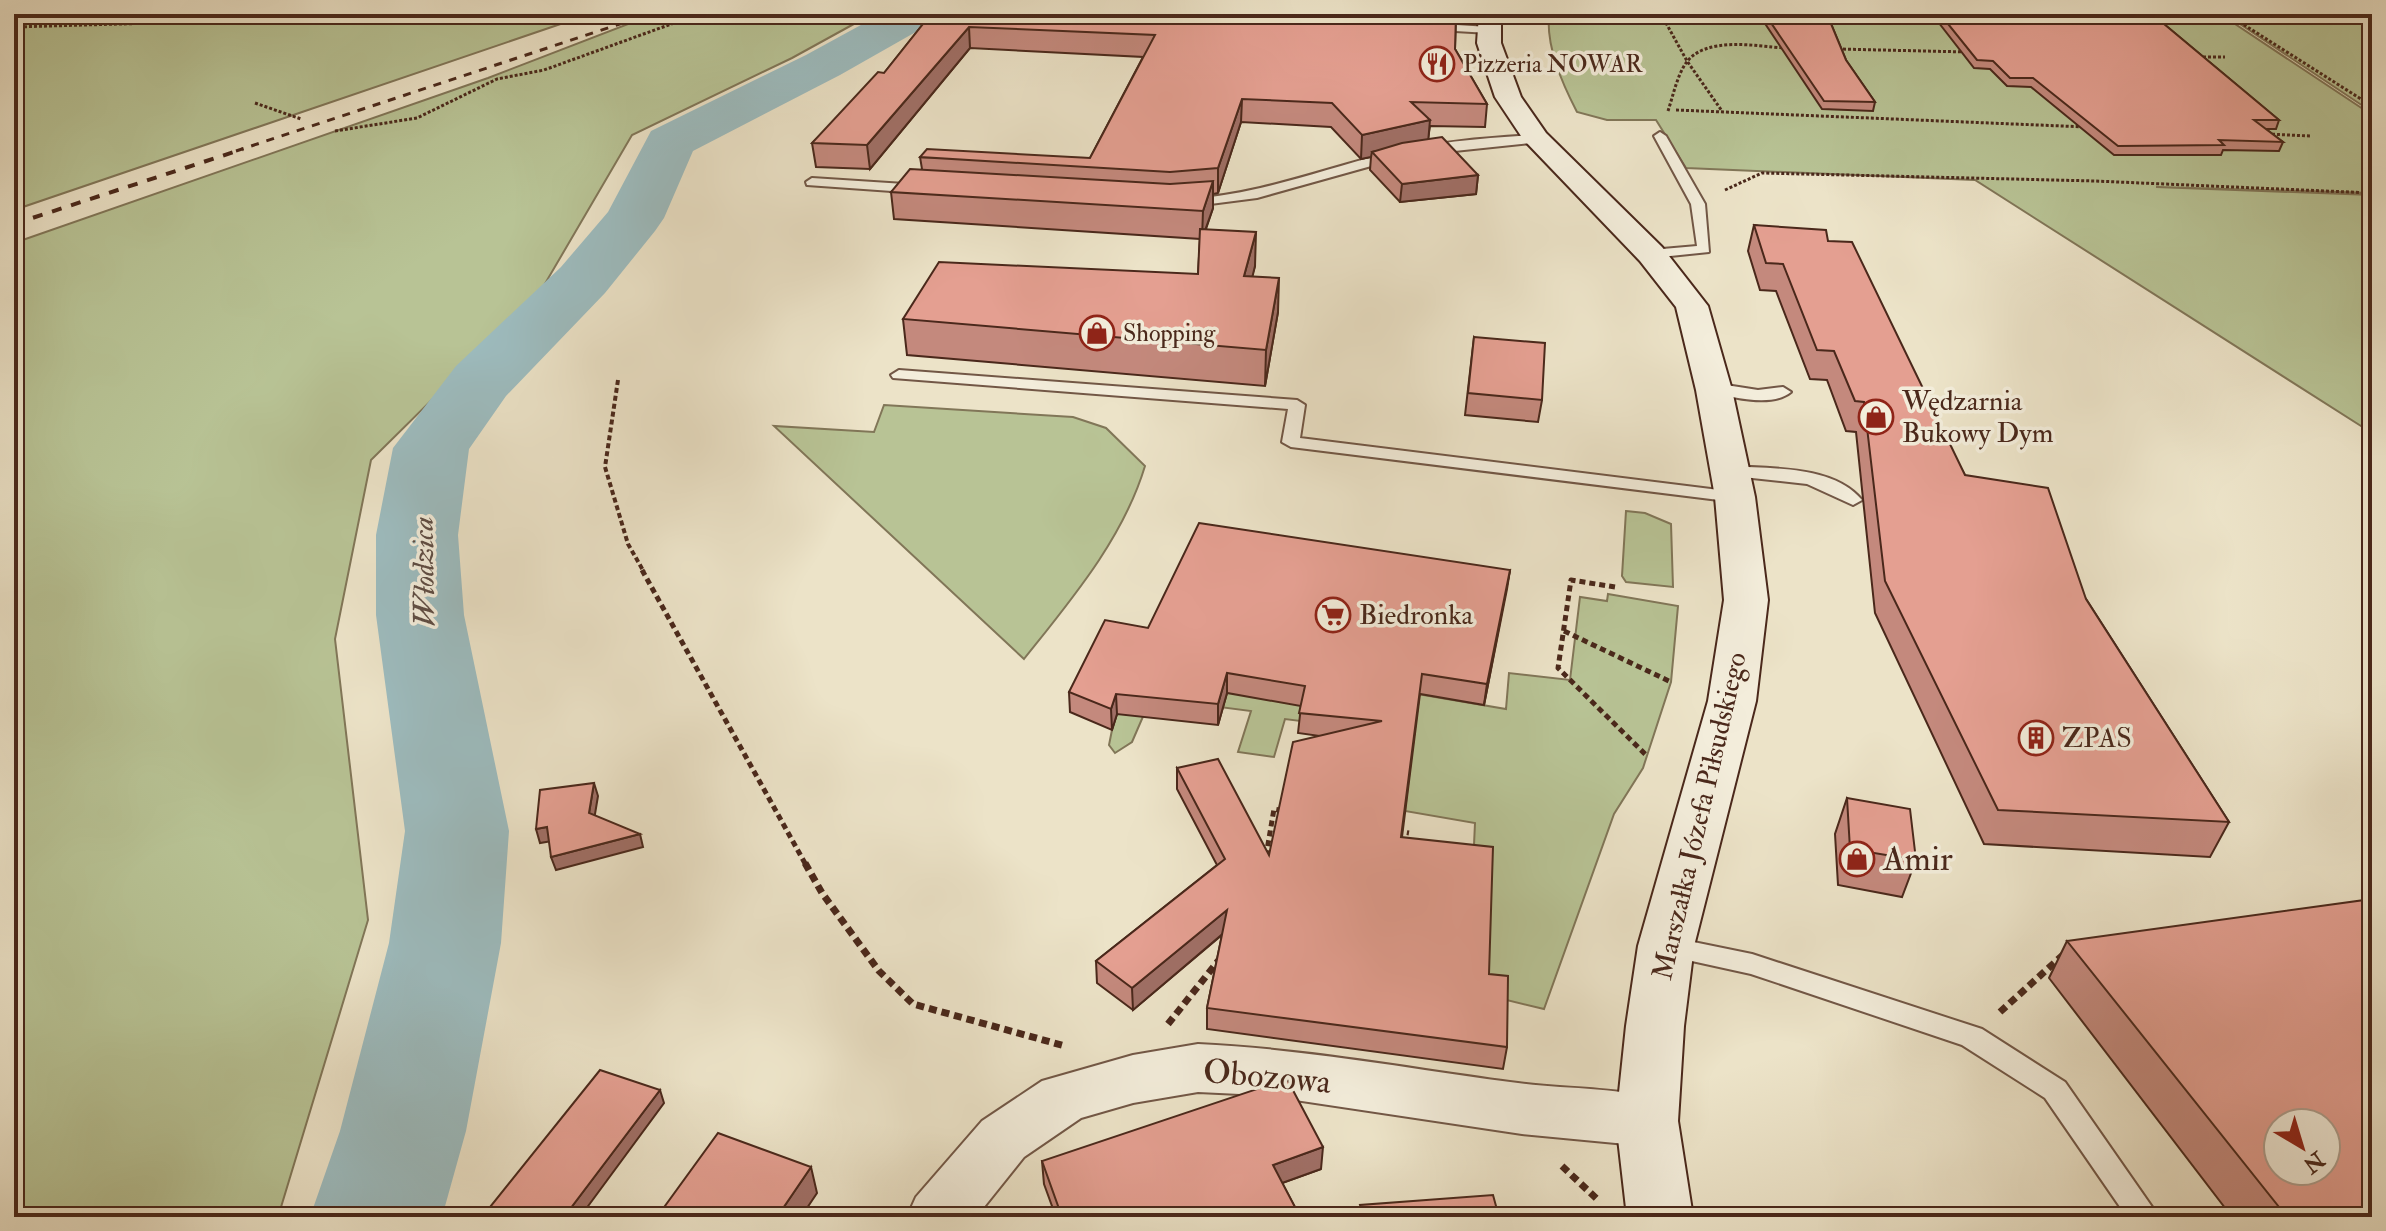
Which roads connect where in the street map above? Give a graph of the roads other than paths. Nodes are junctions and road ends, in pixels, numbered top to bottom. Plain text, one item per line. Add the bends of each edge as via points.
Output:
1 (1390, 14) edge
2 (1490, 22) edge
3 (1660, 136) dead end
4 (1536, 139) junction
5 (812, 182) dead end
6 (937, 190) edge
7 (1170, 204) edge
8 (1651, 254) junction
9 (899, 375) dead end
10 (1713, 388) junction
11 (1783, 392) dead end
12 (1732, 484) junction
13 (1853, 500) dead end
14 (1666, 946) junction
15 (1647, 1121) junction
16 (938, 1217) edge
17 (1660, 1217) edge
18 (2144, 1217) edge

1 - 2 lane via 1387,24
2 - 4 street, Marszałka Józefa Piłsudskiego via 1489,43 1508,97
3 - 8 lane via 1698,204 1704,249
4 - 7 lane via 1399,155 1252,198
4 - 8 street, Marszałka Józefa Piłsudskiego
5 - 6 lane
8 - 10 street, Marszałka Józefa Piłsudskiego via 1692,306
9 - 12 lane via 1297,405 1291,442
10 - 11 lane via 1758,395
10 - 12 street, Marszałka Józefa Piłsudskiego
12 - 13 lane via 1816,479 1837,486
12 - 14 street, Marszałka Józefa Piłsudskiego via 1746,600 1732,701
14 - 15 street, Marszałka Józefa Piłsudskiego
14 - 18 lane via 1752,964 1972,1037 2055,1090
15 - 16 street, Obozowa via 1522,1109 1261,1071 1198,1068 1063,1099 1003,1139
15 - 17 street, Marszałka Józefa Piłsudskiego

